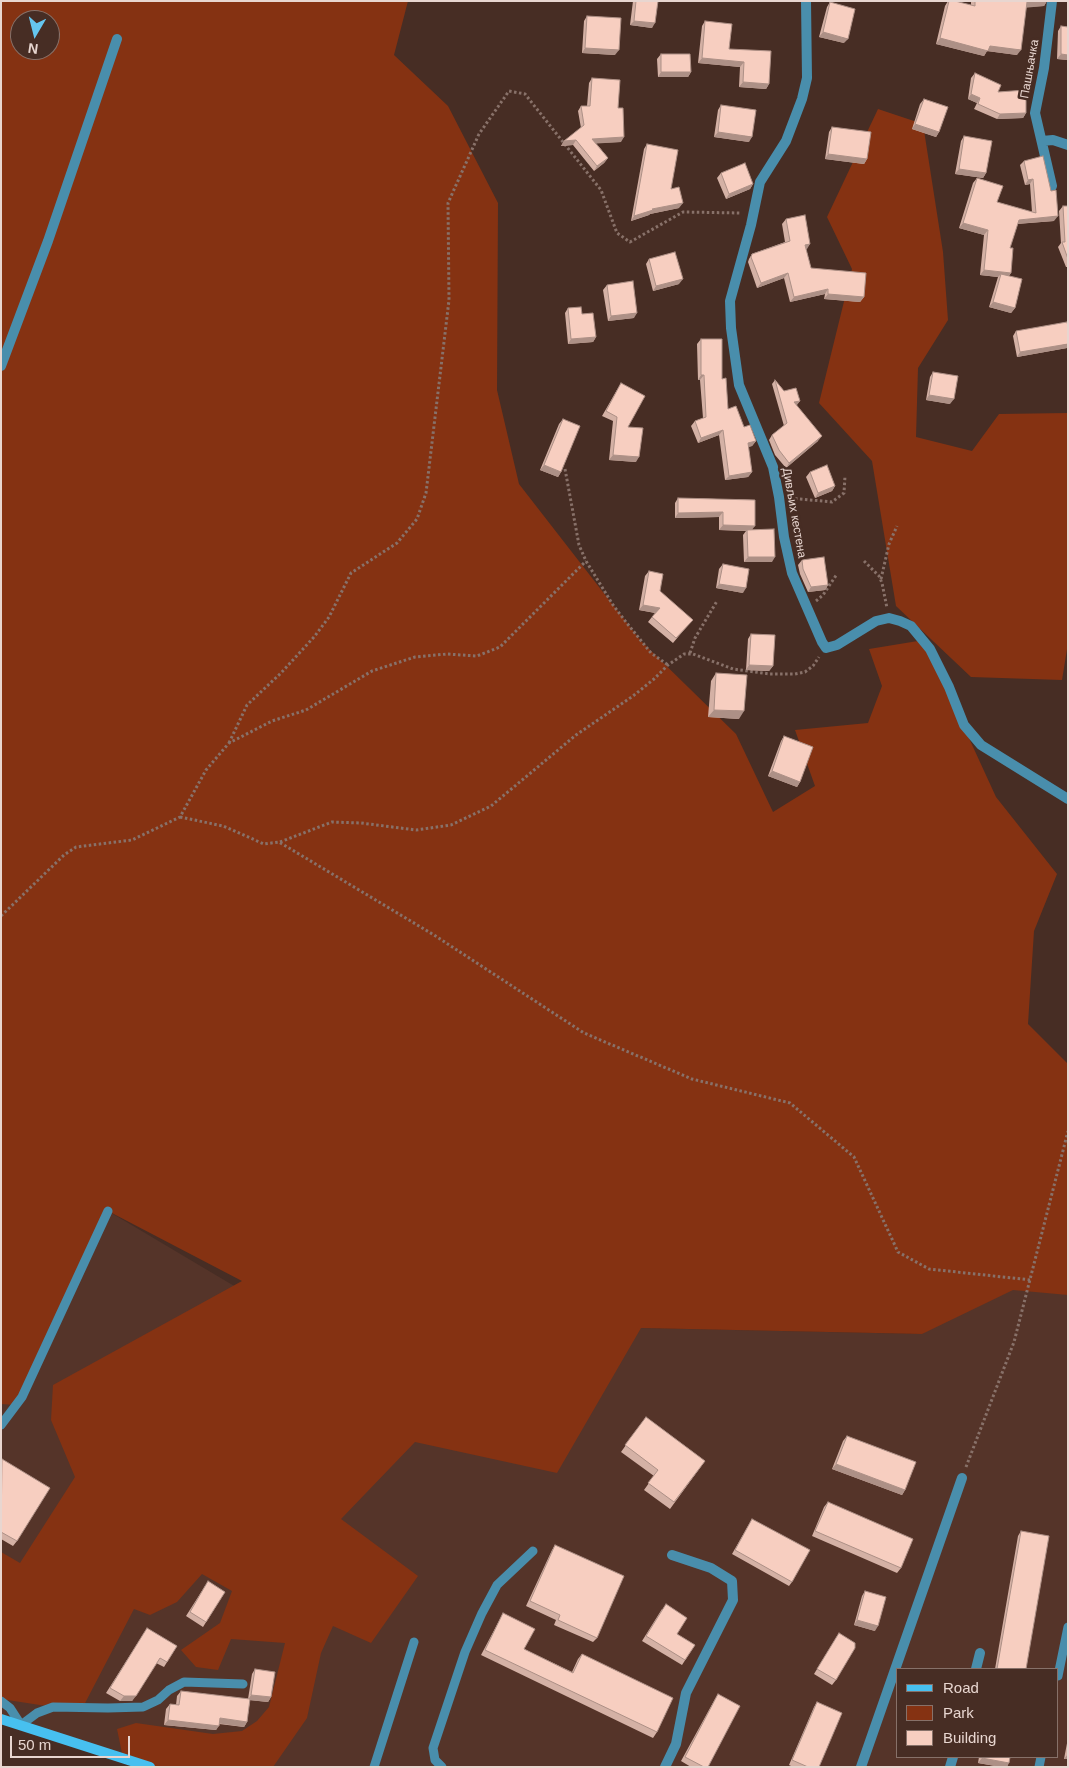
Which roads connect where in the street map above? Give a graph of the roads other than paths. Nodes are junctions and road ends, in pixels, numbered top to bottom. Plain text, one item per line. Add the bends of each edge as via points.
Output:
1 (806, 1) edge
2 (1052, 1) edge
3 (117, 39) dead end
4 (1042, 140) junction
5 (1068, 145) edge
6 (1052, 186) edge
7 (1, 366) edge
8 (1068, 799) edge
9 (108, 1210) dead end
10 (1, 1425) edge
11 (962, 1478) road end
12 (533, 1551) dead end
13 (672, 1555) dead end
14 (1068, 1627) edge
15 (414, 1642) dead end
16 (980, 1653) dead end
17 (976, 1668) edge
18 (1059, 1671) edge
19 (244, 1684) dead end
20 (1, 1701) edge
21 (1, 1719) edge
22 (22, 1725) junction
23 (139, 1765) edge
24 (150, 1767) edge
25 (374, 1767) edge
26 (442, 1767) edge
27 (665, 1767) edge
28 (861, 1767) edge

1 - 8 street, Дивљих кестена via 806,78 802,99 786,141 760,182 730,301 739,386 773,467 792,573 826,648 837,645 876,621 889,618 911,626 930,649 964,725 981,745
2 - 4 street, Пашњачка via 1035,113
3 - 7 street via 48,241
4 - 5 street
4 - 6 street, Пашњачка
9 - 10 lane via 22,1398
11 - 28 street
12 - 26 lane via 496,1585 465,1652 433,1748 435,1760
13 - 27 street via 711,1568 732,1581 732,1600 686,1693 676,1744
14 - 18 lane
15 - 25 lane
16 - 17 street
19 - 22 lane via 184,1682 143,1707 53,1707 37,1713
20 - 22 lane
21 - 22 street
22 - 23 street
23 - 24 street

